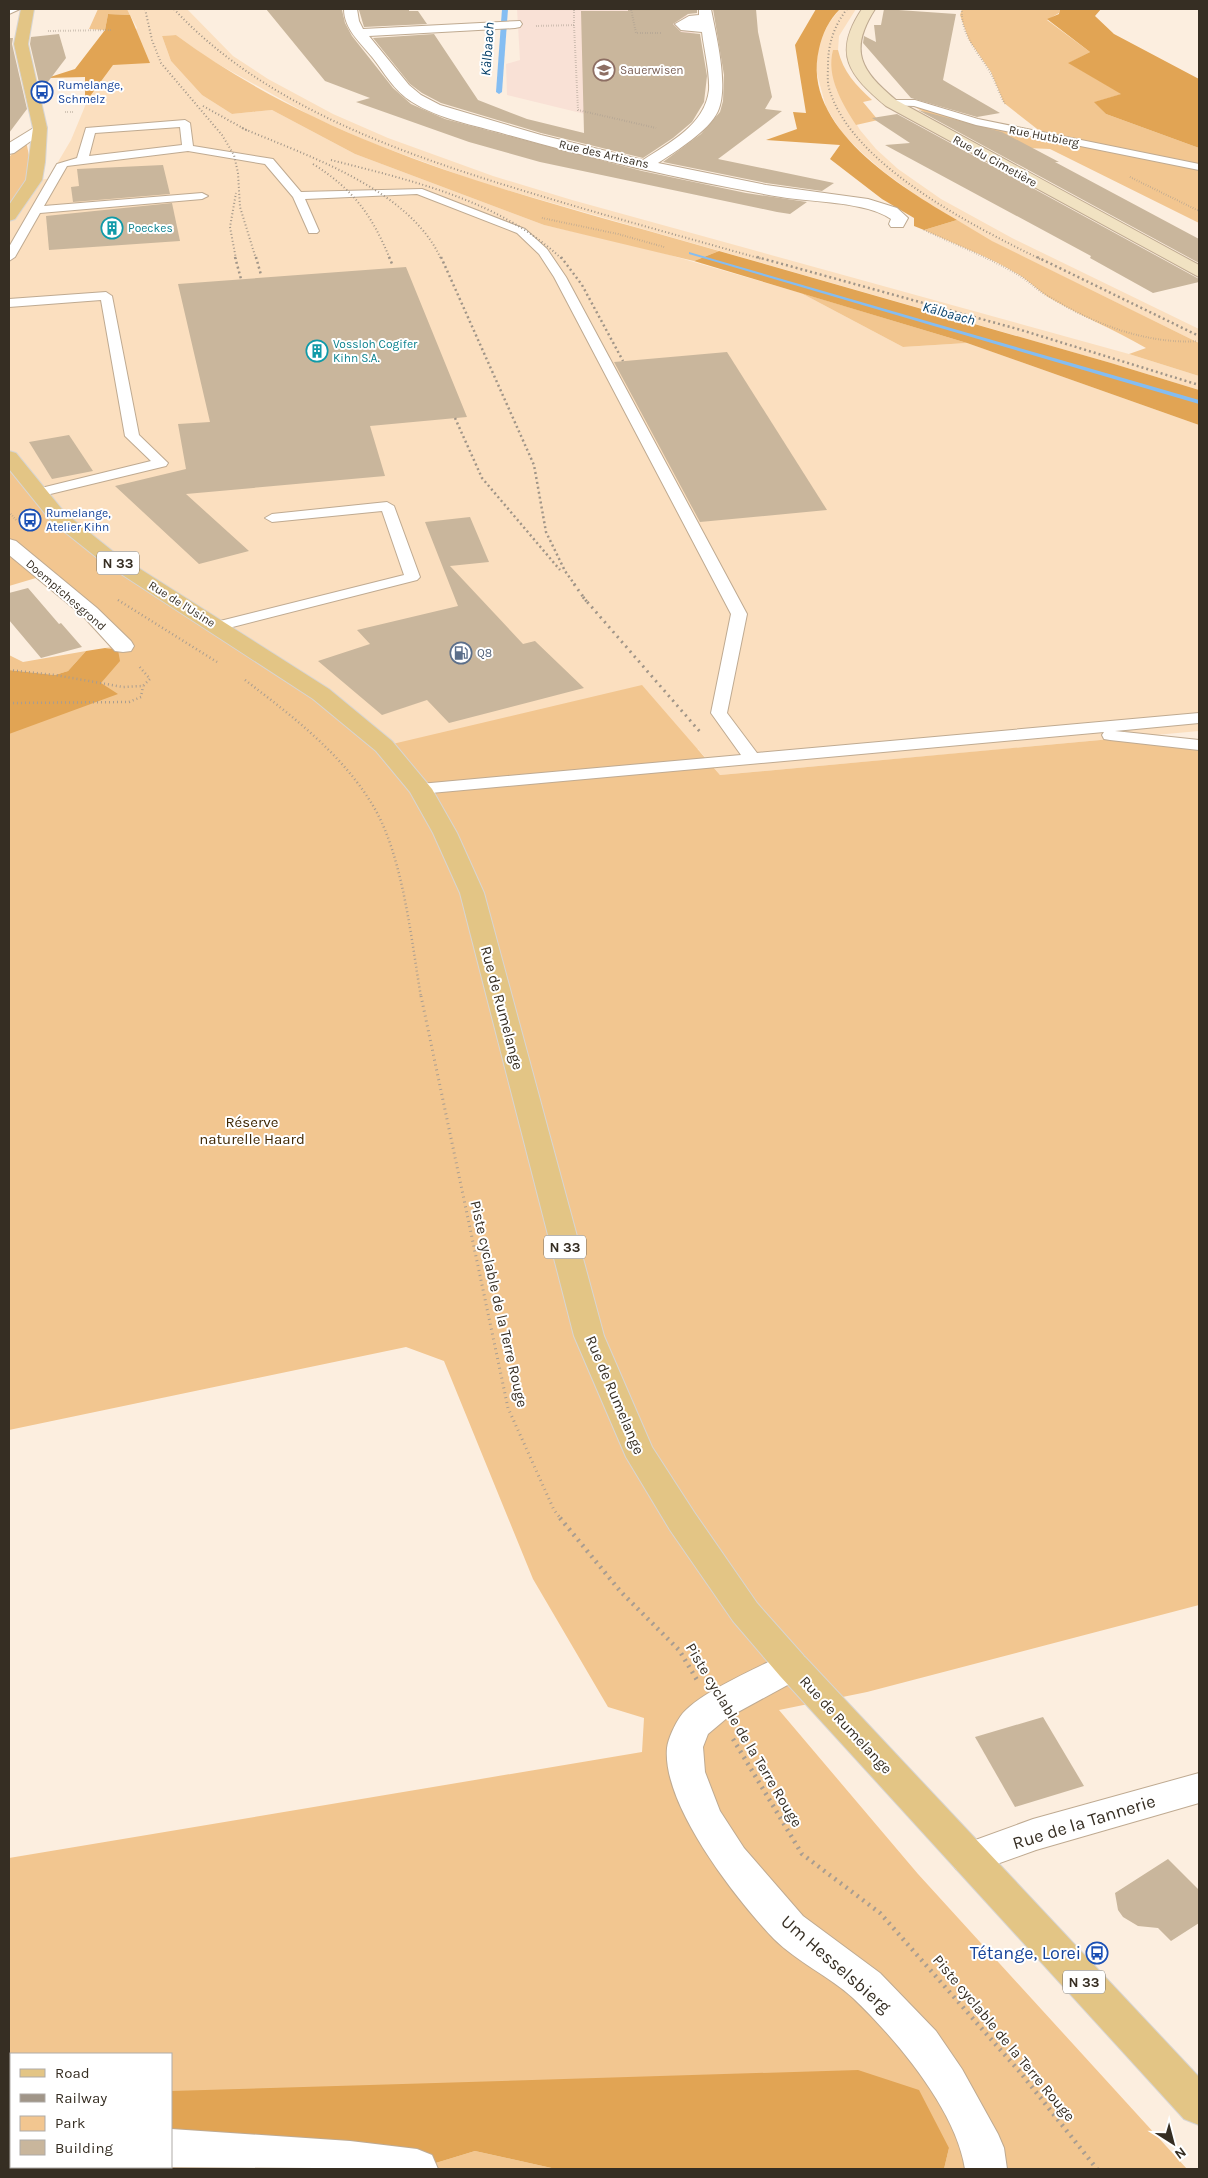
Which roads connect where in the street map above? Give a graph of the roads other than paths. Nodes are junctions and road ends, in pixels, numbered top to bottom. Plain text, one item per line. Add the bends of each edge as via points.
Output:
1 (13, 9) edge
2 (27, 9) edge
3 (350, 9) edge
4 (868, 9) edge
5 (9, 10) edge
6 (706, 21) edge
7 (515, 24) road end
8 (359, 33) junction
9 (891, 103) junction
10 (40, 128) junction
11 (188, 148) junction
12 (9, 150) edge
13 (82, 160) junction
14 (647, 164) junction
15 (1199, 167) edge
16 (202, 196) dead end
17 (298, 196) junction
18 (37, 210) junction
19 (9, 216) edge
20 (897, 224) road end
21 (314, 231) dead end
22 (9, 257) edge
23 (1199, 272) edge
24 (9, 303) edge
25 (9, 457) edge
26 (38, 494) junction
27 (272, 518) dead end
28 (9, 545) edge
29 (217, 626) junction
30 (123, 646) road end
31 (248, 646) joint
32 (1199, 718) edge
33 (1066, 730) junction
34 (1199, 745) edge
35 (753, 759) junction
36 (420, 789) junction
37 (792, 1666) junction
38 (1199, 1788) edge
39 (969, 1858) junction
40 (1199, 2106) edge
41 (172, 2148) edge
42 (417, 2169) edge
43 (986, 2169) edge

1 - 5 street
2 - 10 main road via 21,44
3 - 8 street, Rue des Artisans via 350,17
4 - 9 main road, Rue du Cimetière via 852,36 851,49 862,76
6 - 14 street via 716,90 711,111 689,136
7 - 8 street
8 - 14 street, Rue des Artisans via 405,90 426,103 538,139
9 - 15 lane, Rue Hutbierg via 915,103 976,122
9 - 23 main road, Rue du Cimetière
10 - 12 street
10 - 19 main road via 34,180
11 - 13 lane
11 - 13 lane via 185,123 90,130
11 - 17 lane via 269,161
13 - 18 lane via 63,164
14 - 20 street, Rue des Artisans via 805,196 874,206 893,212 900,218
16 - 18 lane
17 - 21 lane
17 - 35 lane via 418,191 521,232 543,252 560,277 739,614 719,713
18 - 22 lane
24 - 26 lane via 106,296 132,436 162,463
25 - 26 main road, Rue de l'Usine / N 33
26 - 29 main road, Rue de l'Usine / N 33 via 58,517 108,557
27 - 29 lane via 387,506 412,577
28 - 30 street, Doemptchesgrond via 90,612
29 - 31 main road, Rue de l'Usine / N 33
31 - 36 main road, Rue de Rumelange / N 33 via 321,694 384,746
32 - 33 lane
33 - 34 lane
33 - 35 lane
35 - 36 lane
36 - 37 main road, Rue de Rumelange / N 33 via 445,833 472,893 589,1336 636,1449 745,1612
37 - 39 main road, Rue de Rumelange / N 33
37 - 43 street, Um Hesselsbierg via 714,1708 693,1726 685,1748 686,1772 704,1817 731,1859 790,1928 866,1986 922,2044 948,2082 983,2148
38 - 39 street, Rue de la Tannerie via 1033,1835
39 - 40 main road, Rue de Rumelange / N 33
41 - 42 street

